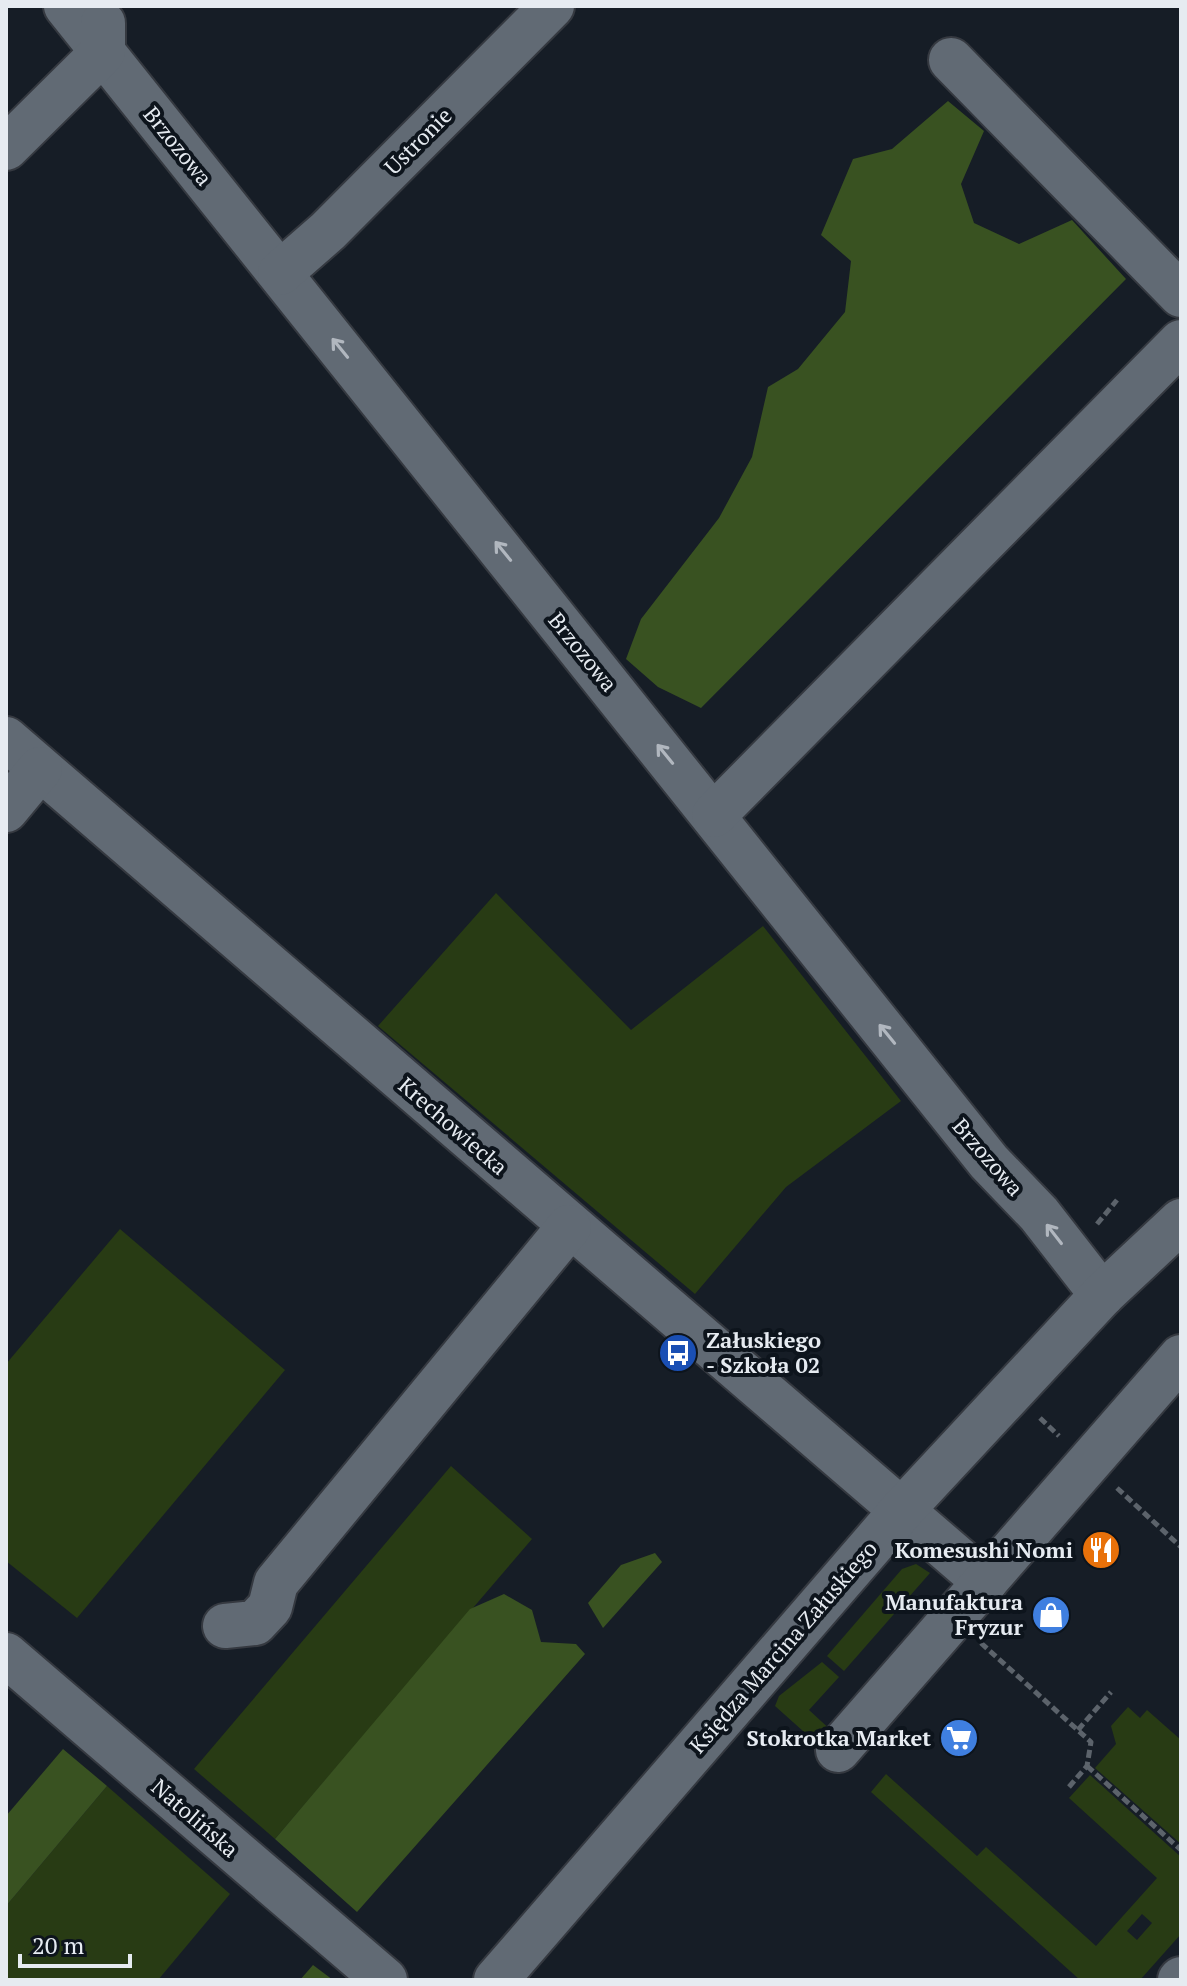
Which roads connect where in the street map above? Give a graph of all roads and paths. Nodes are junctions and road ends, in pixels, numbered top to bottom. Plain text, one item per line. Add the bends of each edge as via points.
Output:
1 (66, 6) edge
2 (105, 6) edge
3 (552, 6) edge
4 (103, 52) junction
5 (951, 60) dead end
6 (6, 148) edge
7 (280, 273) junction
8 (1181, 295) edge
9 (1172, 351) edge
10 (6, 739) edge
11 (40, 769) junction
12 (6, 810) edge
13 (714, 815) junction
14 (1117, 1200) dead end
15 (1181, 1221) edge
16 (569, 1227) junction
17 (1092, 1230) dead end
18 (1102, 1295) junction
19 (1181, 1357) edge
20 (902, 1510) junction
21 (985, 1582) junction
22 (953, 1618) junction
23 (225, 1626) dead end
24 (10, 1667) edge
25 (1111, 1692) dead end
26 (1078, 1730) junction
27 (838, 1750) dead end
28 (1087, 1766) junction
29 (1069, 1787) dead end
30 (1181, 1850) edge
31 (385, 1980) edge
32 (496, 1980) edge

1 - 4 street, Brzozowa
2 - 4 street
3 - 7 street, Ustronie
4 - 6 street
4 - 7 street, Brzozowa
5 - 8 street
13 -> 7 street, Brzozowa
9 - 13 street
10 - 11 street, Krechowiecka
11 - 12 street
11 - 16 street, Krechowiecka
18 -> 13 street, Brzozowa via 1039,1214 989,1162
14 - 17 path
15 - 18 street, Księdza Marcina Załuskiego
16 - 20 street, Krechowiecka
16 - 23 street via 276,1583 270,1607 255,1623
18 - 20 street, Księdza Marcina Załuskiego
19 - 21 street
20 - 21 street, Krechowiecka
20 - 32 street, Księdza Marcina Załuskiego
21 - 22 street
22 - 26 path
22 - 27 street
24 - 31 street, Natolińska
25 - 26 path
26 - 28 path via 1091,1742
28 - 29 path
28 - 30 path

